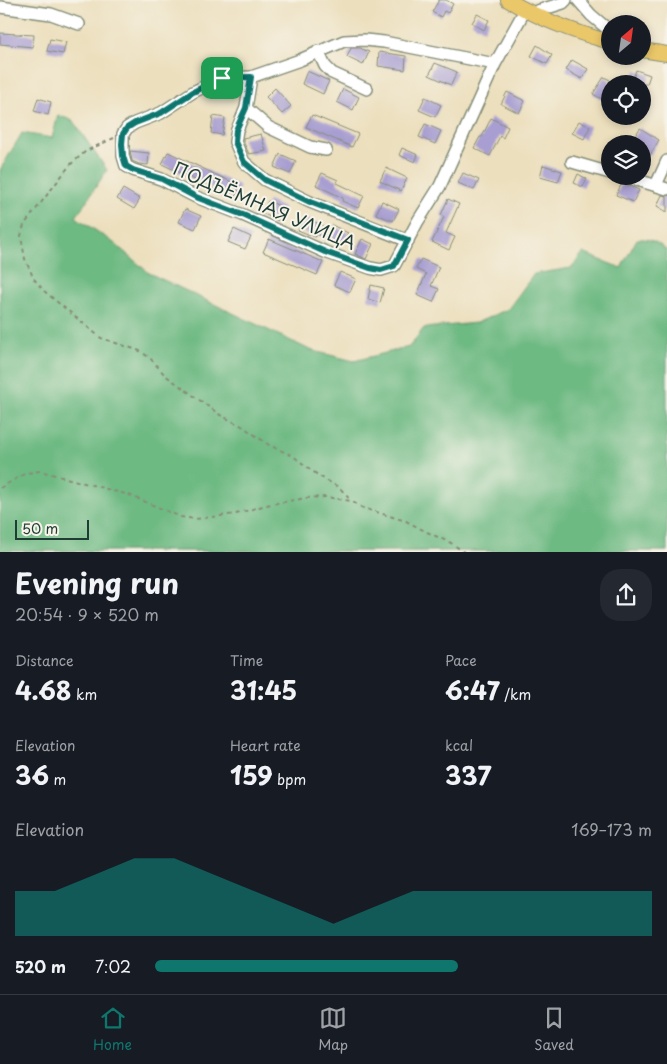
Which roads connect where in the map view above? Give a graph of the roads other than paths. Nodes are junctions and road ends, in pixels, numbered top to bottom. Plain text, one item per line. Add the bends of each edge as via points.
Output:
1 (508, 0) edge
2 (566, 0) edge
3 (578, 0) edge
4 (0, 7) edge
5 (528, 12) junction
6 (601, 23) edge
7 (79, 24) dead end
8 (601, 40) edge
9 (318, 51) junction
10 (651, 51) edge
11 (667, 54) edge
12 (496, 64) junction
13 (251, 77) junction
14 (367, 88) dead end
15 (246, 108) junction
16 (326, 150) dead end
17 (667, 161) edge
18 (572, 162) dead end
19 (601, 170) edge
20 (662, 187) edge
21 (408, 240) junction

1 - 5 main road
2 - 5 street
3 - 6 street
4 - 7 street via 51,14
5 - 8 main road
5 - 12 street, ПОДЪЁМНАЯ УЛИЦА
9 - 12 street via 344,42 365,40
9 - 13 street
9 - 14 street via 332,73
10 - 11 main road
12 - 21 street, ПОДЪЁМНАЯ УЛИЦА via 440,186
13 - 15 street, ПОДЪЁМНАЯ УЛИЦА
13 - 21 street, ПОДЪЁМНАЯ УЛИЦА via 222,78 161,113 127,128 123,134 126,166 325,252 370,268 381,270 394,266
15 - 16 street via 268,127 310,147
15 - 21 street, ПОДЪЁМНАЯ УЛИЦА via 236,130 235,142 244,162 254,172 310,202
17 - 20 street
18 - 19 street

